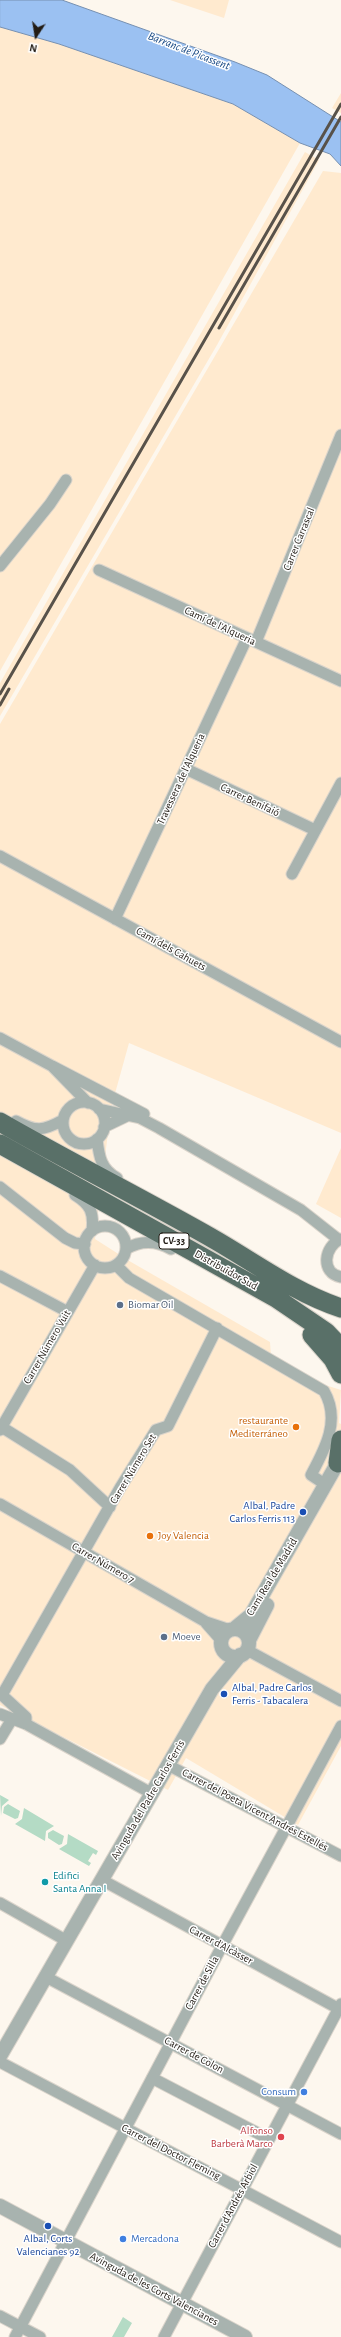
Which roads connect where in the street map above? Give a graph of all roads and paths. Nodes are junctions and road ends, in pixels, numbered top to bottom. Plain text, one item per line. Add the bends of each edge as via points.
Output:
1 (341, 435) edge
2 (66, 480) dead end
3 (0, 566) edge
4 (99, 570) dead end
5 (251, 640) junction
6 (341, 681) edge
7 (186, 769) junction
8 (341, 783) edge
9 (315, 830) junction
10 (0, 856) edge
11 (292, 874) dead end
12 (115, 919) junction
13 (0, 1038) edge
14 (341, 1042) edge
15 (52, 1066) junction
16 (67, 1083) junction
17 (88, 1103) junction
18 (71, 1107) junction
19 (99, 1109) junction
20 (0, 1114) edge
21 (129, 1115) junction
22 (63, 1120) junction
23 (0, 1122) edge
24 (104, 1127) junction
25 (159, 1128) junction
26 (97, 1139) junction
27 (0, 1144) edge
28 (0, 1152) edge
29 (0, 1187) edge
30 (92, 1231) junction
31 (212, 1238) junction
32 (340, 1240) edge
33 (85, 1244) junction
34 (126, 1249) junction
35 (214, 1263) junction
36 (95, 1265) junction
37 (116, 1265) junction
38 (0, 1276) edge
39 (341, 1277) edge
40 (280, 1290) junction
41 (341, 1294) edge
42 (341, 1308) edge
43 (68, 1312) junction
44 (217, 1328) junction
45 (341, 1348) edge
46 (341, 1374) edge
47 (0, 1428) edge
48 (341, 1440) edge
49 (340, 1466) edge
50 (326, 1485) junction
51 (0, 1504) edge
52 (110, 1507) junction
53 (84, 1551) junction
54 (227, 1637) junction
55 (245, 1648) junction
56 (212, 1689) junction
57 (341, 1701) edge
58 (0, 1714) edge
59 (12, 1719) junction
60 (26, 1724) junction
61 (341, 1726) edge
62 (0, 1739) edge
63 (168, 1765) junction
64 (151, 1793) junction
65 (286, 1826) junction
66 (341, 1856) edge
67 (102, 1880) junction
68 (0, 1903) edge
69 (67, 1941) junction
70 (222, 1946) junction
71 (46, 1977) junction
72 (340, 2007) edge
73 (170, 2043) junction
74 (0, 2056) edge
75 (0, 2062) edge
76 (152, 2078) junction
77 (286, 2105) junction
78 (125, 2129) junction
79 (341, 2134) edge
80 (269, 2139) junction
81 (242, 2189) junction
82 (0, 2206) edge
83 (66, 2242) junction
84 (341, 2242) edge
85 (182, 2304) junction
86 (0, 2316) edge
87 (21, 2327) junction
88 (15, 2337) edge
89 (40, 2337) edge
90 (164, 2337) edge
91 (245, 2337) edge

1 - 5 street, Carrer Carrascal
2 - 3 street
4 - 5 street, Camí de l'Alqueria
5 - 6 street, Camí de l'Alqueria
5 - 7 street, Travessera de l'Alqueria
7 - 9 street, Carrer Benifaió
7 - 12 street, Travessera de l'Alqueria
8 - 9 street
9 - 11 street
10 - 12 street, Camí dels Cahuets
12 - 14 street, Camí dels Cahuets
13 - 15 street
15 - 16 street
15 - 25 street via 149,1117
16 - 17 street
16 - 18 street
17 - 18 street via 79,1103
17 - 19 street
18 - 22 street
19 - 21 street
19 - 24 street via 103,1114
20 - 22 street via 38,1130
21 - 24 street
21 - 25 street
22 - 26 street via 65,1132 73,1141 86,1144
23 - 31 highway, Distribuïdor Sud / CV-33
24 - 26 street
25 - 32 street via 301,1210
26 - 31 street via 100,1162 113,1176 201,1227
27 - 35 highway, Distribuïdor Sud / CV-33
28 - 30 street via 85,1201 92,1209 94,1217
29 - 33 street via 65,1238
30 - 33 street
30 - 34 street via 105,1226 118,1230 126,1242
31 - 40 highway, Distribuïdor Sud / CV-33
32 - 39 street via 330,1247 326,1258 332,1272
33 - 36 street via 86,1256
34 - 35 street via 141,1243 154,1242 195,1260
34 - 37 street via 121,1261
35 - 40 highway, Distribuïdor Sud / CV-33
36 - 37 street via 106,1268
36 - 43 street, Carrer Número Vuit
37 - 44 street via 129,1278
38 - 43 street
40 - 41 highway
40 - 42 highway, Distribuïdor Sud / CV-33 via 311,1297
40 - 45 highway, Distribuïdor Sud / CV-33
40 - 46 highway via 333,1359
43 - 47 street, Carrer Número Vuit
44 - 50 street via 324,1391 328,1399 331,1422 328,1444 311,1475
44 - 52 street, Carrer Número Set via 168,1426 156,1430
47 - 52 street via 70,1470
48 - 49 highway
49 - 50 street, Camí Real de Madrid
49 - 55 street, Camí Real de Madrid
50 - 54 street, Camí Real de Madrid via 251,1615
51 - 53 street, Carrer Número 7
52 - 53 street, Carrer Número Set
53 - 54 street, Carrer Número 7 via 206,1622
53 - 60 street, Carrer Número Set via 2,1695 26,1717
54 - 55 street via 242,1631
54 - 55 street via 228,1655
54 - 56 street, Avinguda del Padre Carlos Ferris
55 - 56 street, Avinguda del Padre Carlos Ferris
55 - 57 street
56 - 63 street, Avinguda del Padre Carlos Ferris
58 - 59 street
59 - 60 street
59 - 62 street
60 - 64 street
61 - 65 street, Carrer de Silla
63 - 64 street, Avinguda del Padre Carlos Ferris
63 - 65 street, Carrer del Poeta Vicent Andrés Estellés
64 - 67 street, Avinguda del Padre Carlos Ferris
65 - 66 street, Carrer del Poeta Vicent Andrés Estellés
65 - 70 street, Carrer de Silla
67 - 69 street, Avinguda del Padre Carlos Ferris
67 - 70 street, Carrer d'Alcàsser
68 - 69 street
69 - 71 street, Avinguda del Padre Carlos Ferris
70 - 72 street, Carrer d'Alcàsser
70 - 73 street, Carrer de Silla
71 - 73 street, Carrer de Colon
71 - 74 street, Avinguda del Padre Carlos Ferris
72 - 77 street, Carrer d'Andrés Arbiol
73 - 76 street, Carrer de Silla
73 - 77 street, Carrer de Colon
75 - 78 street, Carrer del Doctor Fleming
76 - 78 street, Carrer de Silla
76 - 80 street
77 - 79 street, Carrer de Colon
77 - 80 street, Carrer d'Andrés Arbiol
78 - 81 street, Carrer del Doctor Fleming
78 - 83 street, Carrer de Silla
80 - 81 street, Carrer d'Andrés Arbiol
81 - 84 street, Carrer del Doctor Fleming
81 - 85 street, Carrer d'Andrés Arbiol
82 - 83 street, Avinguda de les Corts Valencianes
83 - 85 street, Avinguda de les Corts Valencianes
83 - 87 street, Carrer de Silla
85 - 90 street, Carrer d'Andrés Arbiol
85 - 91 street, Avinguda de les Corts Valencianes
86 - 87 street
87 - 88 street, Carrer de Silla
87 - 89 street

